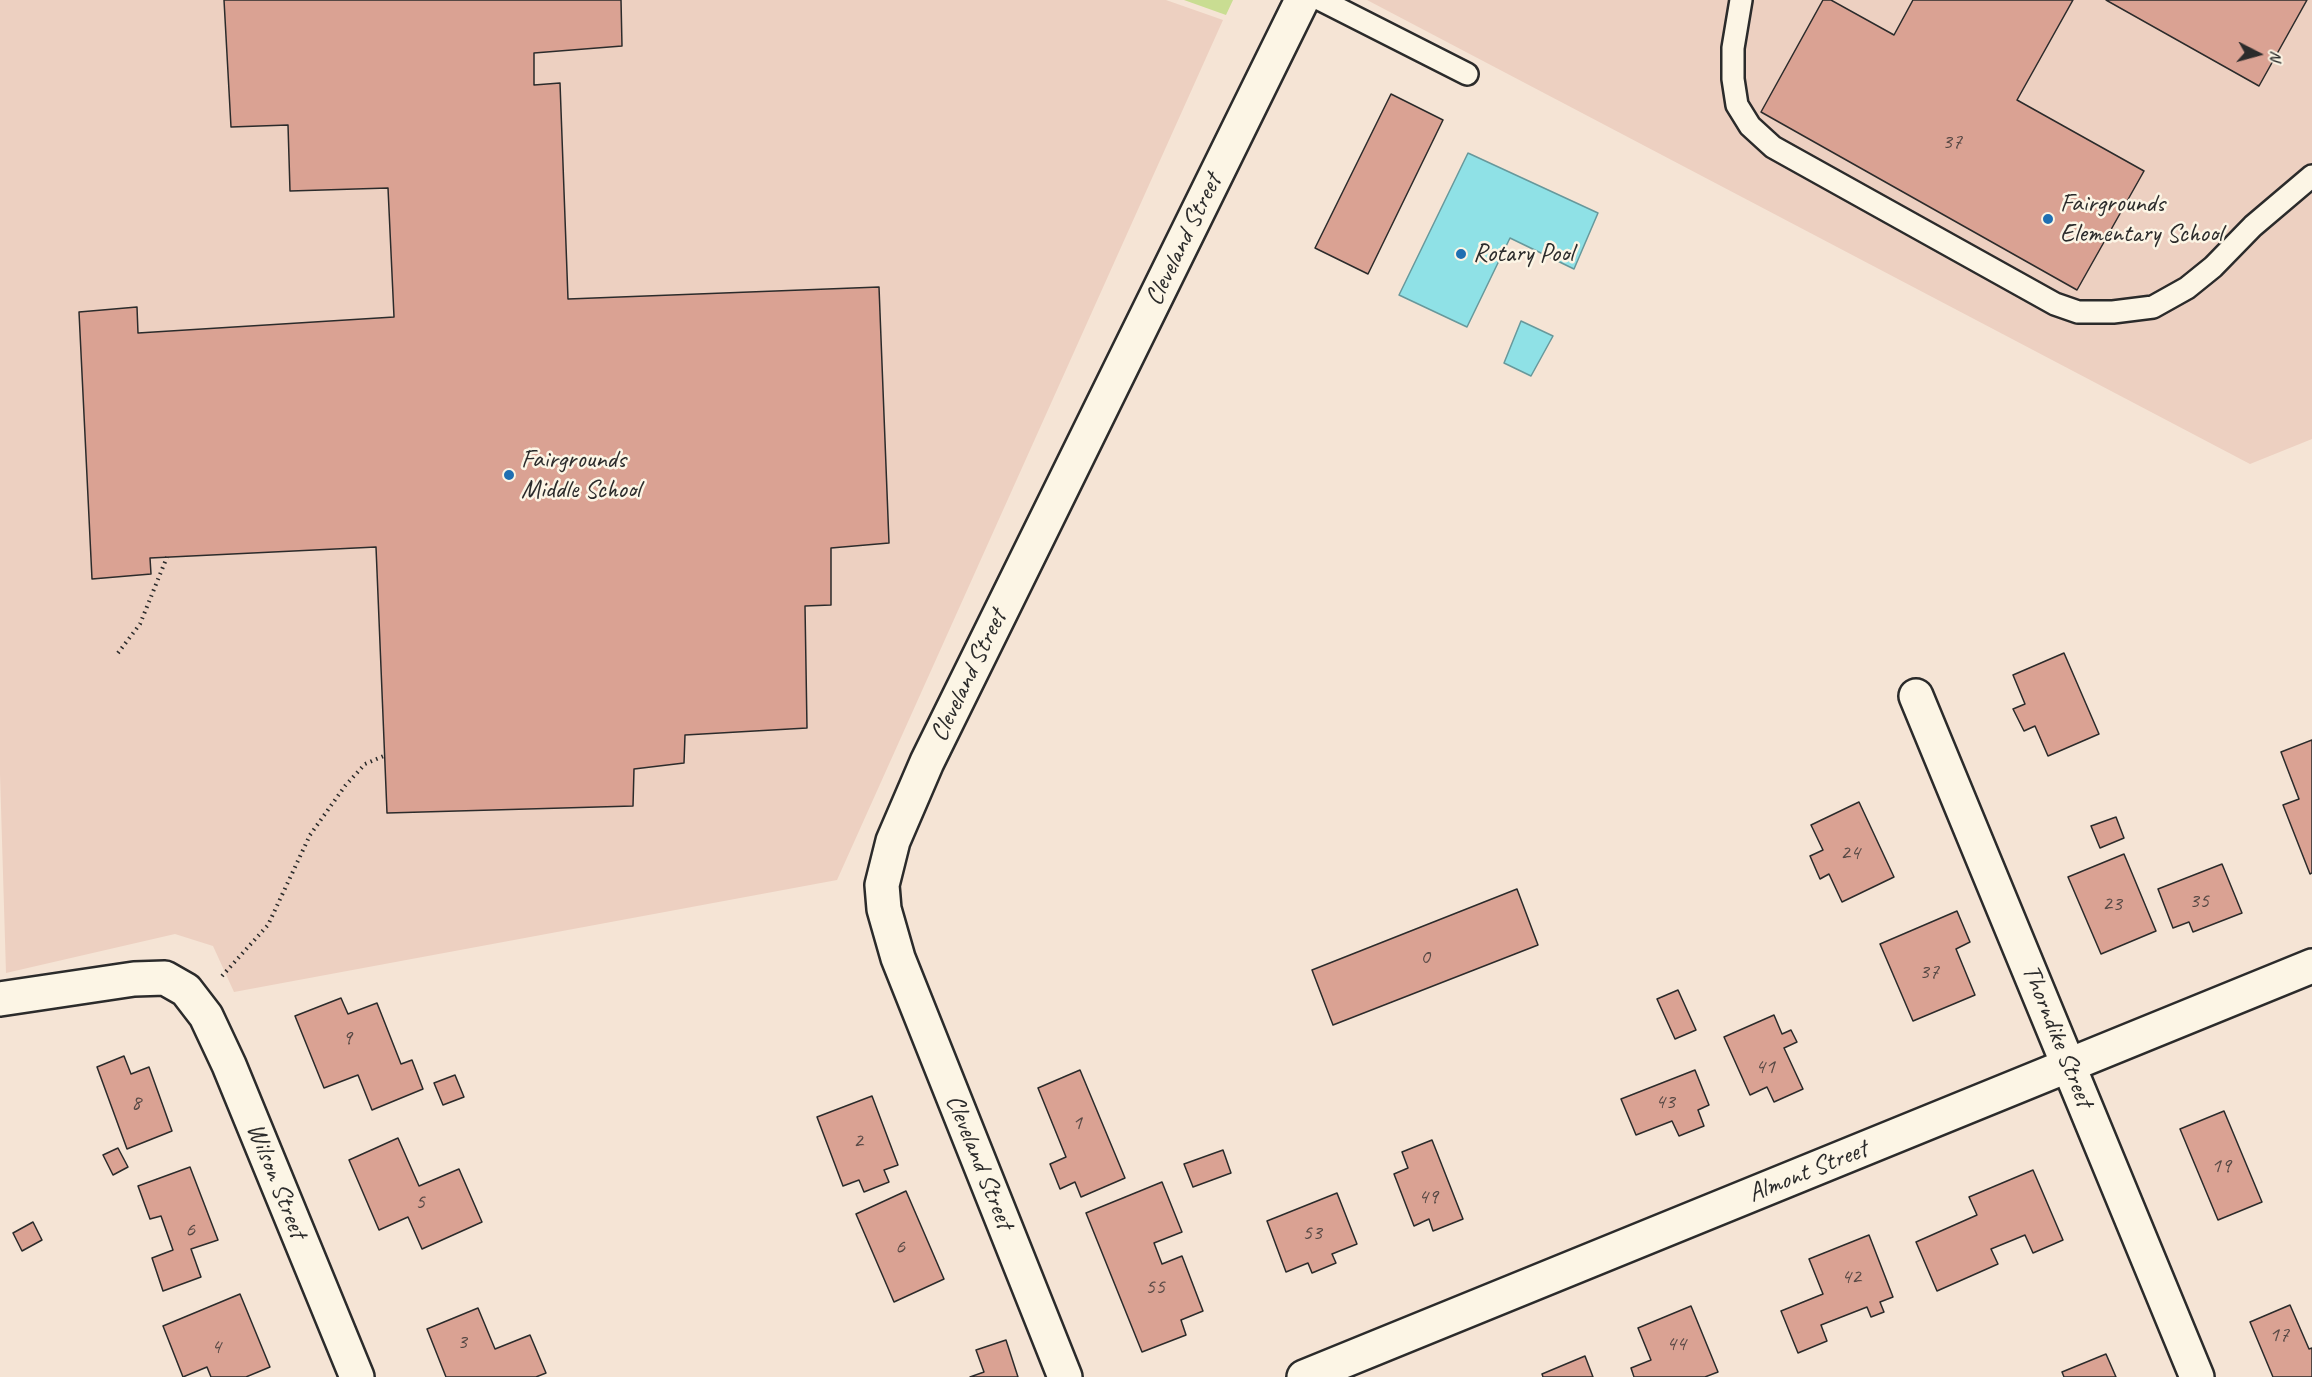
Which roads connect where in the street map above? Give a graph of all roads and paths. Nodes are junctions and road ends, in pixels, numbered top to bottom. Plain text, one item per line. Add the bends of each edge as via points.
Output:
1 (1302, 0) edge
2 (1321, 0) edge
3 (1741, 0) edge
4 (1467, 74) dead end
5 (2312, 176) edge
6 (167, 557) dead end
7 (118, 653) dead end
8 (1916, 696) dead end
9 (386, 755) dead end
10 (2312, 966) edge
11 (222, 977) dead end
12 (0, 999) edge
13 (2069, 1064) junction
14 (357, 1377) edge
15 (1065, 1377) edge
16 (1304, 1377) edge
17 (2197, 1377) edge

1 - 15 street, Cleveland Street via 927,762 893,841 882,885 884,909 898,958
2 - 4 lane
3 - 5 lane via 1733,48 1733,79 1737,105 1750,126 1773,147 2055,304 2078,312 2153,307 2187,288
6 - 7 path via 140,624
8 - 13 street, Thorndike Street
9 - 11 path via 365,764 345,786 310,835 268,925
10 - 13 street, Almont Street
12 - 14 street, Wilson Street via 134,979 165,978 186,990 206,1016 229,1065
13 - 16 street, Almont Street
13 - 17 street, Thorndike Street

